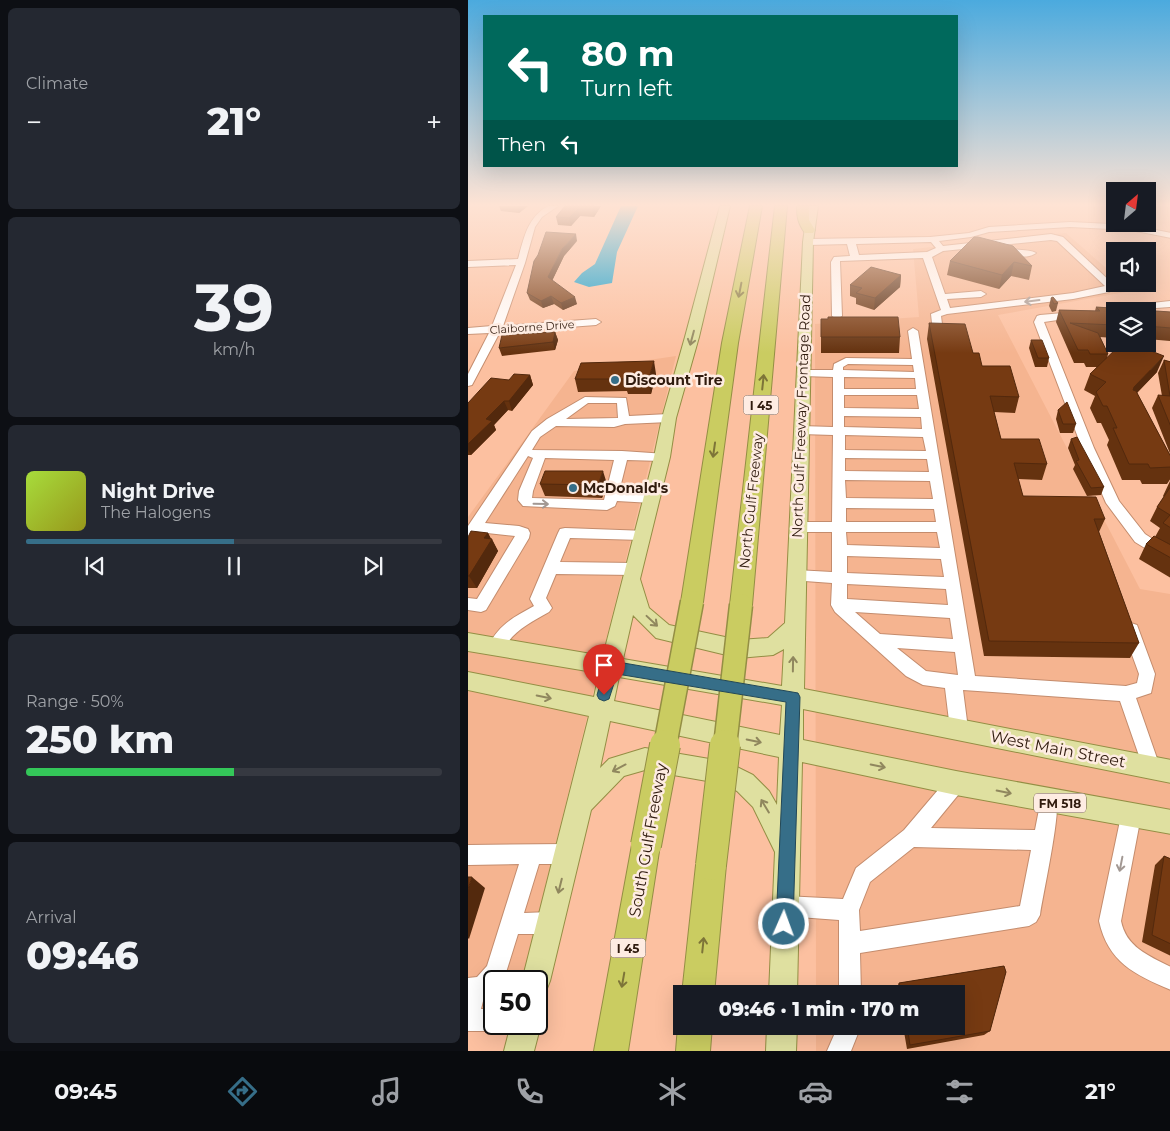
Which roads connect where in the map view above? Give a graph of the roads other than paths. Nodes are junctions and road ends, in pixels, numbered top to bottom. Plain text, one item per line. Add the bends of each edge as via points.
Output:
1 (523, 255) edge
2 (713, 255) edge
3 (747, 255) edge
4 (776, 255) edge
5 (808, 255) edge
6 (855, 255) edge
7 (890, 255) edge
8 (929, 255) edge
9 (1077, 255) edge
10 (856, 258) junction
11 (521, 262) junction
12 (468, 264) edge
13 (981, 294) dead end
14 (942, 297) junction
15 (1170, 304) edge
16 (946, 311) junction
17 (837, 316) edge
18 (596, 322) dead end
19 (494, 329) junction
20 (913, 331) dead end
21 (468, 332) edge
22 (938, 332) edge
23 (919, 368) junction
24 (803, 373) junction
25 (838, 373) junction
26 (468, 383) edge
27 (838, 392) junction
28 (922, 392) junction
29 (838, 412) junction
30 (925, 412) junction
31 (669, 418) junction
32 (624, 420) junction
33 (551, 422) junction
34 (800, 430) junction
35 (838, 431) junction
36 (928, 432) junction
37 (523, 454) junction
38 (541, 454) junction
39 (838, 454) junction
40 (622, 455) junction
41 (932, 455) junction
42 (662, 457) junction
43 (838, 475) junction
44 (935, 477) junction
45 (612, 496) junction
46 (652, 498) junction
47 (839, 503) junction
48 (940, 504) junction
49 (839, 526) junction
50 (798, 527) junction
51 (944, 528) junction
52 (472, 530) edge
53 (642, 536) junction
54 (839, 550) junction
55 (948, 554) junction
56 (1170, 559) edge
57 (552, 568) junction
58 (632, 574) junction
59 (796, 576) junction
60 (839, 578) junction
61 (952, 583) junction
62 (468, 604) edge
63 (839, 605) junction
64 (957, 612) junction
65 (1127, 619) edge
66 (794, 627) junction
67 (876, 640) junction
68 (468, 642) edge
69 (962, 646) junction
70 (496, 647) junction
71 (606, 666) junction
72 (468, 681) edge
73 (960, 682) junction
74 (1126, 694) junction
75 (793, 697) junction
76 (601, 709) junction
77 (952, 728) junction
78 (790, 748) junction
79 (1161, 770) edge
80 (956, 783) junction
81 (1049, 801) junction
82 (580, 805) junction
83 (1131, 816) junction
84 (1170, 822) edge
85 (911, 837) junction
86 (1043, 840) junction
87 (787, 849) junction
88 (568, 854) junction
89 (468, 855) edge
90 (532, 855) junction
91 (785, 906) junction
92 (849, 910) junction
93 (550, 923) junction
94 (510, 924) junction
95 (849, 944) junction
96 (539, 970) edge
97 (1170, 979) edge
98 (699, 985) edge
99 (782, 985) edge
100 (850, 985) edge
101 (472, 989) edge
102 (468, 1014) edge
103 (468, 1020) edge
104 (483, 1020) edge
105 (523, 1035) edge
106 (694, 1035) edge
107 (782, 1035) edge
108 (846, 1035) edge
109 (519, 1051) edge
110 (611, 1051) edge
111 (693, 1051) edge
112 (781, 1051) edge
113 (839, 1051) edge

1 - 11 street
2 -> 31 main road
3 -> 110 highway, South Gulf Freeway / I 45, bridge via 730,343 692,602
98 -> 4 highway, North Gulf Freeway / I 45, bridge
5 - 24 main road, North Gulf Freeway Frontage Road
6 - 10 street
7 - 10 street
8 - 14 street
9 -> 16 street via 1110,286 1106,290
10 - 17 street via 837,259 835,262
11 - 12 street
11 - 19 street
13 - 14 street
14 - 16 street
15 - 56 street via 1040,318 1039,322 1113,503 1140,538
16 - 22 street via 936,314
18 - 19 street, Claiborne Drive
19 - 21 street, Claiborne Drive
19 - 26 street
20 - 23 street
23 - 25 street via 846,361 838,366
23 - 28 street
24 - 25 lane
24 - 34 main road, North Gulf Freeway Frontage Road
25 - 27 street
27 - 28 street
27 - 29 street
28 - 30 street
29 - 30 street
29 - 35 street
30 - 36 street
31 - 32 street
31 - 42 main road
32 - 33 street via 614,423
32 - 33 street via 622,400 585,400
33 - 37 street via 536,434
34 - 35 street
34 - 50 main road, North Gulf Freeway Frontage Road
35 - 36 street
35 - 39 street
36 - 41 street
37 - 38 street
37 - 52 street
38 - 40 street
38 -> 45 street via 537,476 526,491 528,504 607,505
39 - 41 street
39 - 43 street
40 - 42 street
40 - 45 street via 612,477
41 - 44 street
42 - 46 main road
43 - 44 street
43 - 47 street
44 - 48 street
45 - 46 street
46 - 53 main road
47 - 48 street
47 - 49 street
48 - 51 street
49 - 50 street
49 - 51 street
49 - 54 street
50 - 59 main road, North Gulf Freeway Frontage Road
51 - 55 street
52 - 62 street via 523,533 481,606
53 - 57 street via 565,533
53 - 58 main road
54 - 55 street
54 - 60 street
55 - 61 street
57 - 58 street
57 - 70 street via 538,599 544,608 511,626
58 -> 66 main road via 641,612 663,632 739,649 773,646
58 - 71 main road
59 - 60 street
59 - 66 main road, North Gulf Freeway Frontage Road
60 - 61 street
60 - 63 street
61 - 64 street
63 - 64 street
63 - 67 street
64 - 69 street
65 - 74 street via 1147,674 1145,688
75 -> 66 main road, North Gulf Freeway Frontage Road
67 - 69 street
67 - 73 street via 923,678
68 - 70 main road, West Main Street
69 - 73 street
70 - 71 main road, West Main Street
71 - 75 main road, West Main Street
71 - 76 main road
72 -> 76 main road, FM 518
73 - 74 street
73 - 77 street
74 - 79 street
75 - 77 main road, West Main Street
75 - 78 main road, North Gulf Freeway Frontage Road
76 -> 78 main road, FM 518
76 - 82 main road
77 - 79 main road, West Main Street
78 -> 80 main road, FM 518
78 - 87 main road, North Gulf Freeway Frontage Road
80 -> 81 main road, FM 518
80 - 85 street
81 - 83 main road, FM 518
81 - 86 street
87 -> 82 main road via 761,799 745,783 727,773 646,759 616,767
82 - 88 main road
83 - 84 main road, FM 518
83 -> 97 street via 1110,921 1112,935 1132,958
85 - 86 street
85 - 92 street via 863,875
86 - 95 street via 1029,915
87 - 91 main road, North Gulf Freeway Frontage Road
88 - 90 street
88 -> 93 main road
89 - 90 street
90 - 94 street
91 - 92 street
91 - 99 main road, North Gulf Freeway Frontage Road
92 - 95 street
93 - 94 street
93 - 96 main road
94 - 101 street via 496,972 489,984
95 - 100 street
101 - 102 street
103 - 104 street
105 - 109 main road
106 - 111 highway
107 - 112 main road
108 - 113 street

